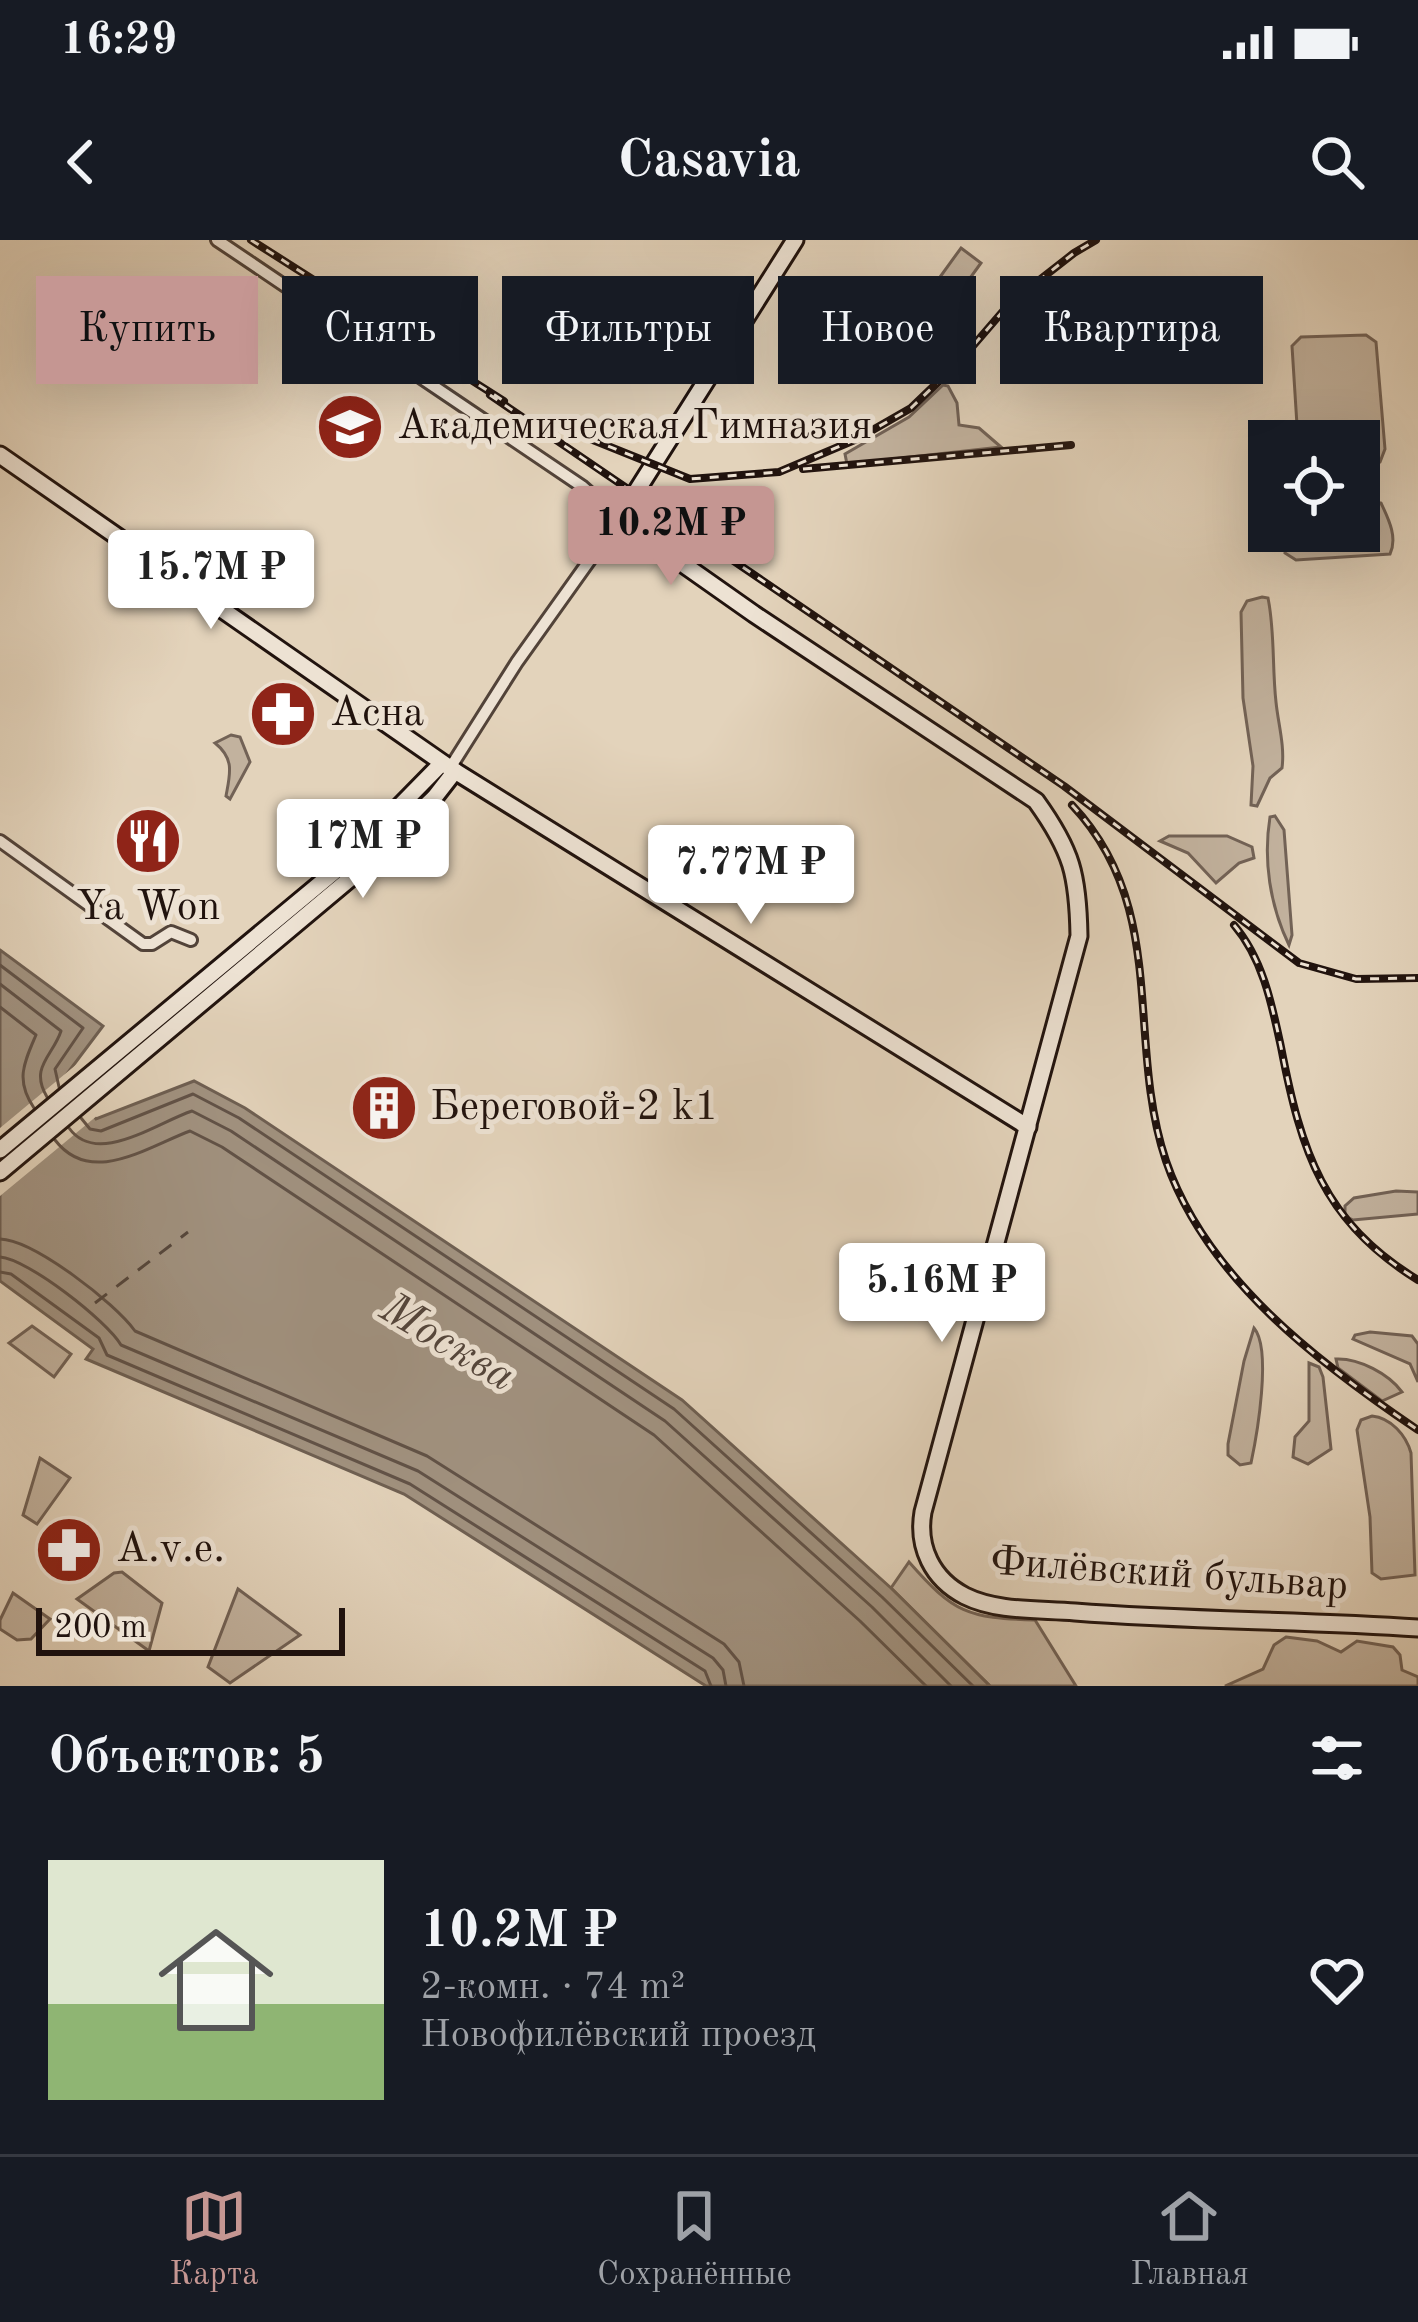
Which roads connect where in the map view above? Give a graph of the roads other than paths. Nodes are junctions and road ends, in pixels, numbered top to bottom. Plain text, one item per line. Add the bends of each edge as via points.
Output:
1 (217, 240) edge
2 (245, 240) edge
3 (795, 240) edge
4 (237, 254) junction
5 (0, 455) edge
6 (619, 519) junction
7 (449, 767) junction
8 (0, 841) edge
9 (190, 940) dead end
10 (219, 980) junction
11 (1028, 1127) junction
12 (0, 1150) edge
13 (0, 1172) edge
14 (1418, 1628) edge

1 - 4 street
2 - 4 street
3 - 6 street
4 - 6 street
5 - 7 street
6 - 7 street
6 - 11 street via 1036,801 1064,840 1079,894 1079,936
7 - 10 street via 434,798 352,877
7 - 11 street
8 - 9 street via 143,944 174,932
10 - 12 street
10 - 13 street
11 - 14 street, Филёвский бульвар via 923,1512 928,1562 965,1596 999,1606

